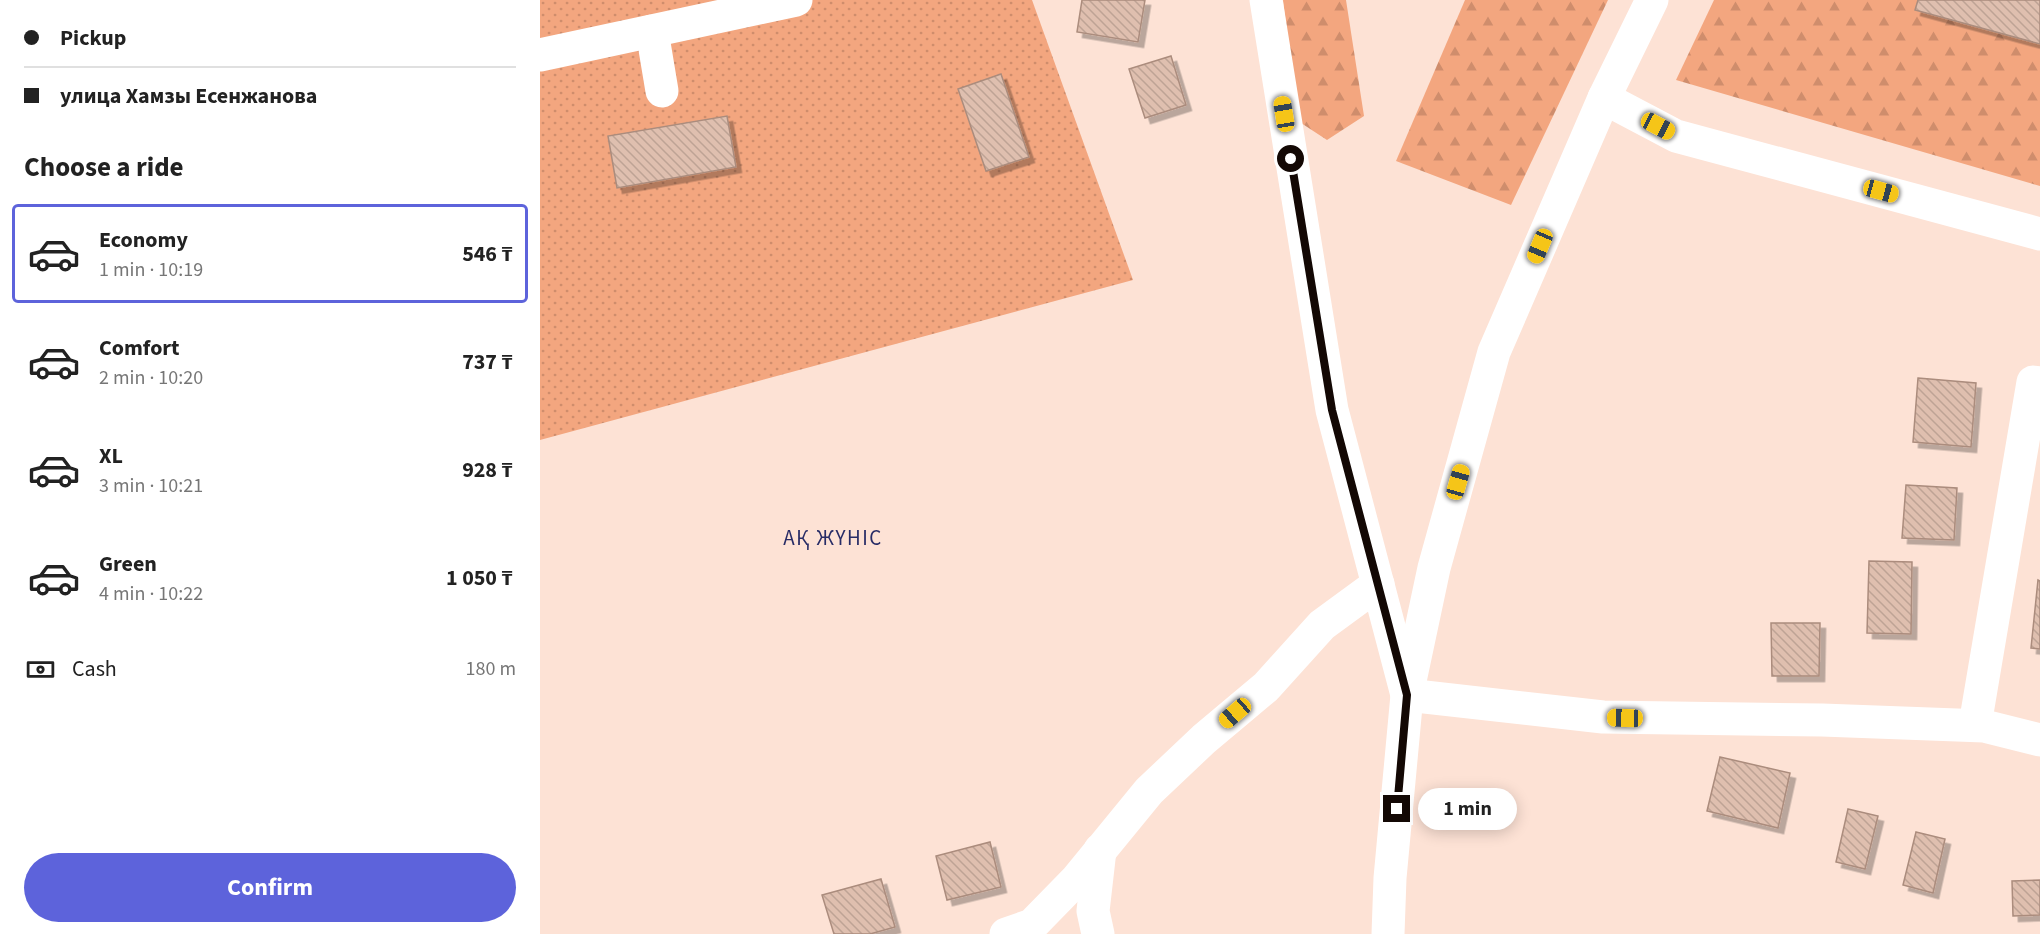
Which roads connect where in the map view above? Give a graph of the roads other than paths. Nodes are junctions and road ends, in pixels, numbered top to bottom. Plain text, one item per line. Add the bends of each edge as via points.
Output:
1 (796, 0) edge
2 (1266, 0) edge
3 (1652, 0) edge
4 (652, 31) junction
5 (540, 55) edge
6 (662, 91) dead end
7 (1604, 98) junction
8 (2040, 234) edge
9 (2040, 383) edge
10 (1378, 584) junction
11 (1407, 695) junction
12 (1975, 725) junction
13 (2040, 740) edge
14 (1100, 850) junction
15 (1006, 934) edge
16 (1098, 934) edge
17 (1388, 934) edge

1 - 4 street
2 - 10 street via 1332,410
3 - 7 street
4 - 5 street
4 - 6 street
7 - 8 street via 1676,136
7 - 11 street via 1494,352 1434,567
9 - 12 street via 2033,381
10 - 11 street
10 - 14 street via 1322,625 1266,687 1149,791
11 - 12 street via 1604,717
11 - 17 street
12 - 13 street
14 - 15 street via 1032,925
14 - 16 street via 1093,911

